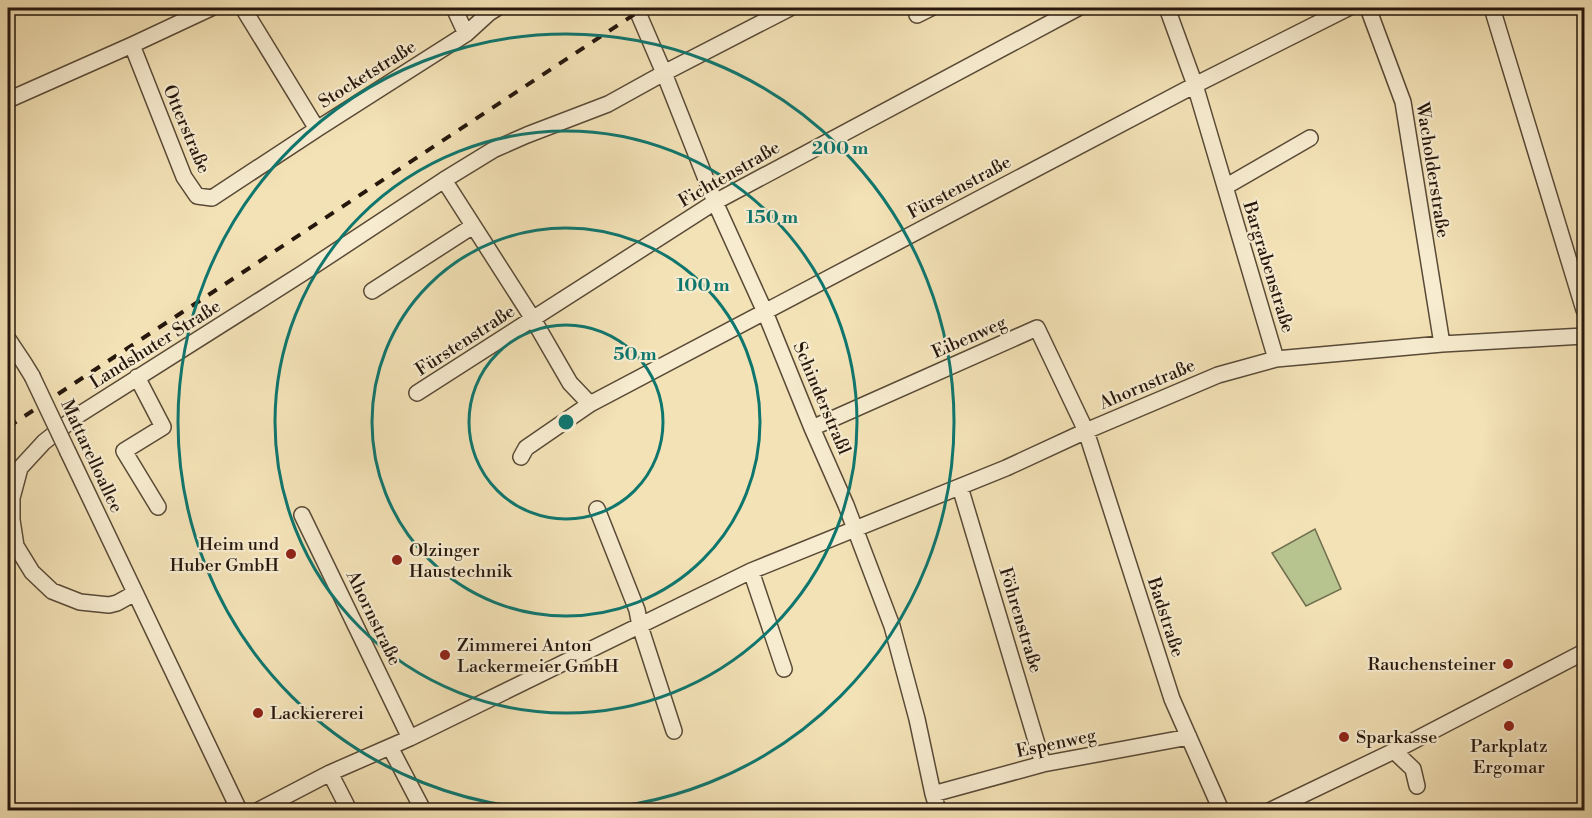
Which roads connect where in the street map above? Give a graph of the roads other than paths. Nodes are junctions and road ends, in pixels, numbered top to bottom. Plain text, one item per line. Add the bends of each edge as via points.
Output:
1 (212, 8) edge
2 (243, 8) edge
3 (454, 8) edge
4 (497, 8) edge
5 (790, 8) edge
6 (1078, 8) edge
7 (1167, 8) edge
8 (1348, 8) edge
9 (1368, 8) edge
10 (1492, 8) edge
11 (636, 10) edge
12 (466, 34) junction
13 (132, 45) junction
14 (664, 73) junction
15 (1195, 85) junction
16 (8, 100) edge
17 (317, 129) junction
18 (1310, 138) dead end
19 (444, 180) junction
20 (1225, 187) junction
21 (715, 202) junction
22 (473, 226) junction
23 (372, 291) dead end
24 (1584, 309) edge
25 (765, 312) junction
26 (533, 319) junction
27 (1584, 336) edge
28 (8, 339) edge
29 (1442, 344) junction
30 (1276, 359) junction
31 (137, 377) junction
32 (417, 393) dead end
33 (590, 404) junction
34 (812, 428) junction
35 (1086, 431) junction
36 (521, 457) dead end
37 (960, 487) junction
38 (158, 507) dead end
39 (597, 509) dead end
40 (302, 515) dead end
41 (856, 530) junction
42 (751, 571) junction
43 (135, 593) junction
44 (640, 626) junction
45 (1584, 652) edge
46 (784, 669) dead end
47 (674, 731) dead end
48 (1189, 737) junction
49 (410, 738) junction
50 (390, 747) junction
51 (1394, 751) junction
52 (1043, 764) junction
53 (330, 773) junction
54 (1417, 786) dead end
55 (933, 794) junction
56 (239, 810) edge
57 (259, 810) edge
58 (349, 810) edge
59 (423, 810) edge
60 (938, 810) edge
61 (1221, 810) edge
62 (1271, 810) edge

1 - 13 street
2 - 17 street, Stocketstraße
3 - 12 street
4 - 12 street, Stocketstraße
5 - 14 street, Landshuter Straße
6 - 21 street, Fichtenstraße
7 - 15 street, Bargrabenstraße
8 - 15 street, Fürstenstraße
9 - 29 street, Wacholderstraße via 1403,102
10 - 24 street
11 - 14 street, Schinderstraßl
12 - 17 street, Stocketstraße
13 - 16 street
13 - 17 street, Otterstraße via 184,177 196,196 212,198
14 - 19 street, Landshuter Straße via 608,104 493,150
14 - 21 street, Schinderstraßl
15 - 20 street, Bargrabenstraße
15 - 25 street, Fürstenstraße
18 - 20 street, Bargrabenstraße
19 - 22 street, Fürstenstraße
19 - 31 street, Landshuter Straße
20 - 30 street, Bargrabenstraße
21 - 25 street, Schinderstraßl
21 - 26 street, Fichtenstraße
22 - 23 street
22 - 26 street, Fürstenstraße
25 - 33 street, Fürstenstraße
25 - 34 street, Schinderstraßl
26 - 32 street, Fürstenstraße
26 - 33 street, Fürstenstraße via 570,383
27 - 29 street, Ahornstraße
28 - 43 street, Mattarelloallee, bridge via 32,376
29 - 30 street, Ahornstraße
30 - 35 street, Ahornstraße via 1218,375
31 - 38 street via 163,427 124,451
31 - 43 street, Landshuter Straße via 44,442 20,468 12,498 16,546 32,572 52,591 80,602 109,605
33 - 36 street, Fürstenstraße via 526,448
34 - 35 street, Eibenweg via 1037,328
34 - 41 street, Schinderstraßl
35 - 37 street, Ahornstraße
35 - 48 street, Badstraße via 1171,694
37 - 41 street, Ahornstraße
37 - 52 street, Föhrenstraße
39 - 44 street
40 - 49 street, Ahornstraße
41 - 42 street, Ahornstraße
41 - 55 street, Schinderstraßl via 892,626
42 - 44 street, Ahornstraße
42 - 46 street
43 - 56 street
44 - 47 street
44 - 49 street, Ahornstraße
45 - 51 street
48 - 52 street, Espenweg
48 - 61 street, Badstraße
49 - 50 street, Ahornstraße
50 - 53 street, Ahornstraße
50 - 59 street
51 - 54 street via 1413,769
51 - 62 street
52 - 55 street, Espenweg
53 - 57 street, Ahornstraße
53 - 58 street
55 - 60 street, Schinderstraßl

